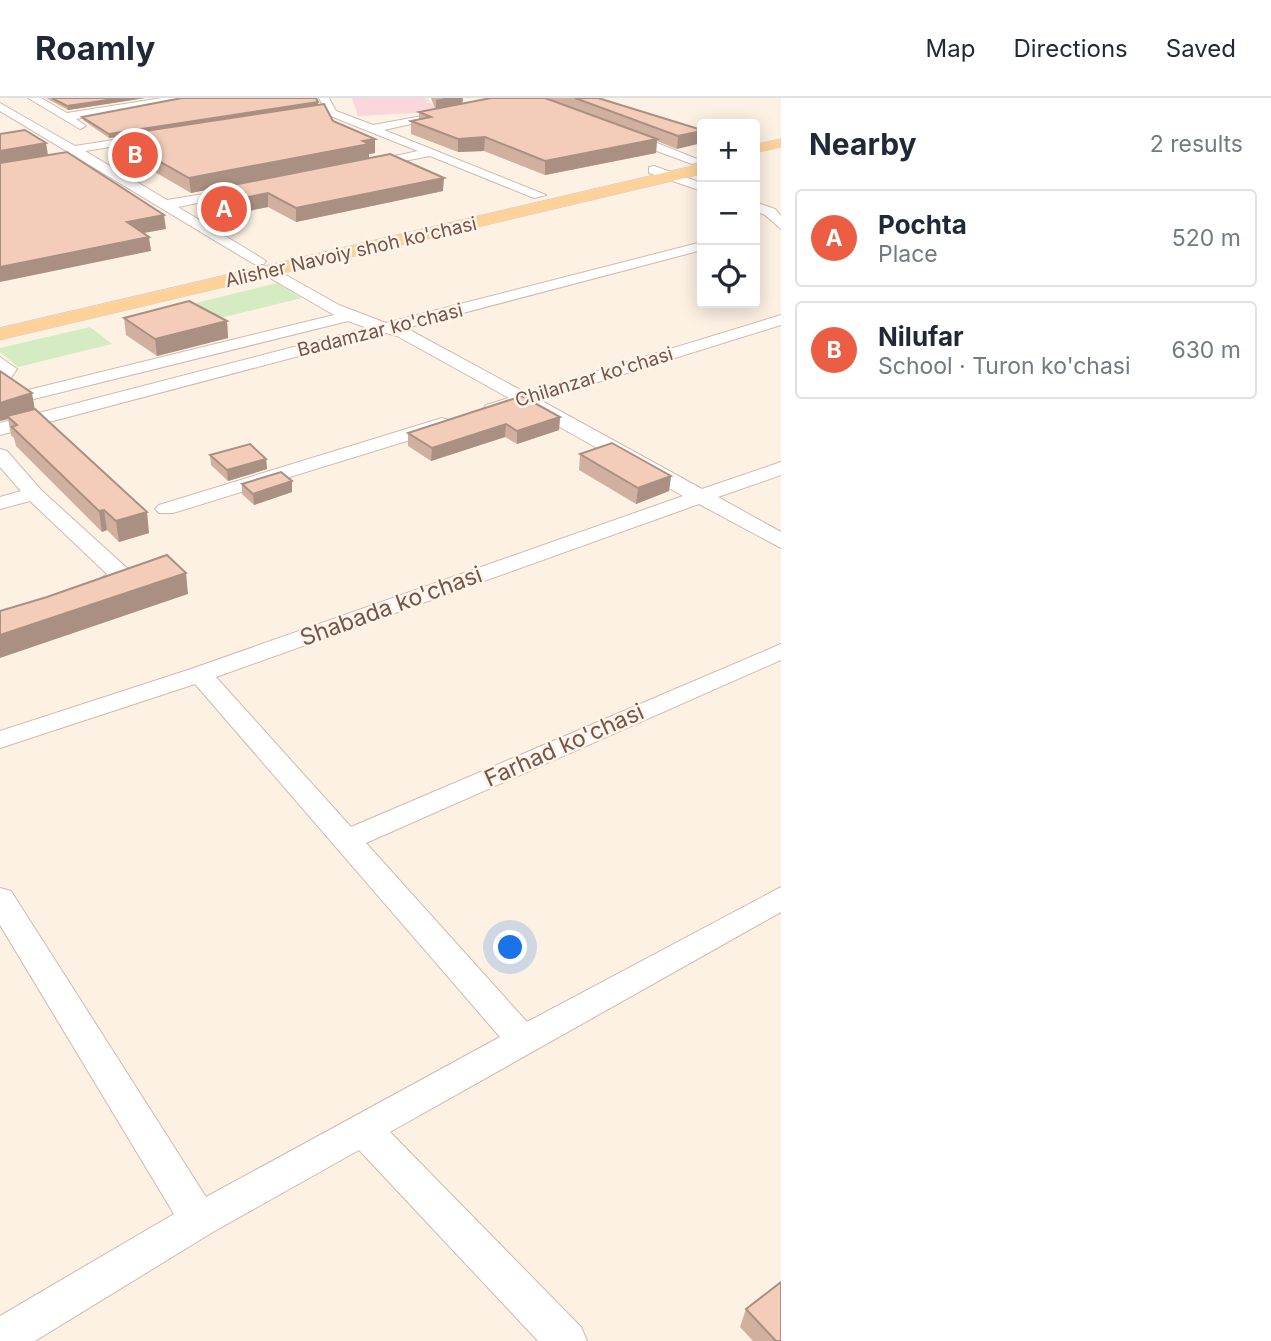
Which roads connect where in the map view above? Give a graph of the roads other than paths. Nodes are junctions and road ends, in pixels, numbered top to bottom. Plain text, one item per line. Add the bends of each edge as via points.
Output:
1 (33, 98) edge
2 (183, 98) edge
3 (324, 98) edge
4 (0, 106) edge
5 (462, 110) edge
6 (65, 117) junction
7 (374, 128) junction
8 (609, 130) edge
9 (164, 135) edge
10 (111, 143) junction
11 (781, 143) edge
12 (760, 148) edge
13 (433, 152) junction
14 (77, 153) junction
15 (781, 153) edge
16 (760, 157) edge
17 (55, 160) edge
18 (697, 162) edge
19 (697, 164) edge
20 (352, 168) edge
21 (663, 173) junction
22 (697, 185) edge
23 (259, 187) edge
24 (539, 195) junction
25 (165, 205) junction
26 (760, 208) edge
27 (777, 226) edge
28 (697, 247) edge
29 (264, 267) junction
30 (348, 316) junction
31 (0, 319) edge
32 (781, 320) edge
33 (384, 329) junction
34 (0, 334) edge
35 (2, 374) edge
36 (34, 394) junction
37 (525, 399) junction
38 (57, 412) junction
39 (0, 429) edge
40 (0, 455) edge
41 (781, 468) edge
42 (34, 494) junction
43 (701, 496) junction
44 (0, 503) edge
45 (166, 509) dead end
46 (781, 541) edge
47 (76, 597) edge
48 (781, 651) edge
49 (201, 674) junction
50 (0, 740) edge
51 (347, 840) junction
52 (781, 898) edge
53 (0, 899) edge
54 (523, 1040) junction
55 (363, 1129) junction
56 (199, 1220) junction
57 (0, 1339) edge
58 (566, 1341) edge

1 - 6 street
2 - 6 street
3 - 7 street via 324,111
4 - 14 street
5 - 7 street
6 - 10 street
7 - 13 street
8 - 18 street
9 - 10 street
10 - 14 street
11 - 12 main road
13 - 20 street
13 - 24 street
14 - 17 street
14 - 25 street
15 - 16 main road
19 - 21 main road, Alisher Navoiy shoh ko'chasi
21 - 22 street
21 - 24 main road, Alisher Navoiy shoh ko'chasi
21 - 29 main road, Alisher Navoiy shoh ko'chasi
23 - 25 street
24 - 29 main road, Alisher Navoiy shoh ko'chasi
25 - 29 street
26 - 27 street via 770,212
28 - 33 street, Badamzar ko'chasi
29 - 30 street
29 - 31 main road, Alisher Navoiy shoh ko'chasi
29 - 34 main road, Alisher Navoiy shoh ko'chasi
30 - 33 street
30 - 36 street
32 - 37 street, Chilanzar ko'chasi
33 - 37 street via 402,332
33 - 38 street, Badamzar ko'chasi
35 - 36 street
36 - 38 street
37 - 43 street
37 - 45 street, Chilanzar ko'chasi
38 - 39 street, Badamzar ko'chasi
40 - 42 street
41 - 43 street, Shabada ko'chasi
42 - 44 street
42 - 47 street via 121,575 101,589
43 - 46 street
43 - 49 street, Shabada ko'chasi
48 - 51 street, Farhad ko'chasi
49 - 50 street, Shabada ko'chasi
49 - 51 street
51 - 54 street
52 - 54 street
53 - 56 street
54 - 55 street
55 - 56 street
55 - 58 street
56 - 57 street

